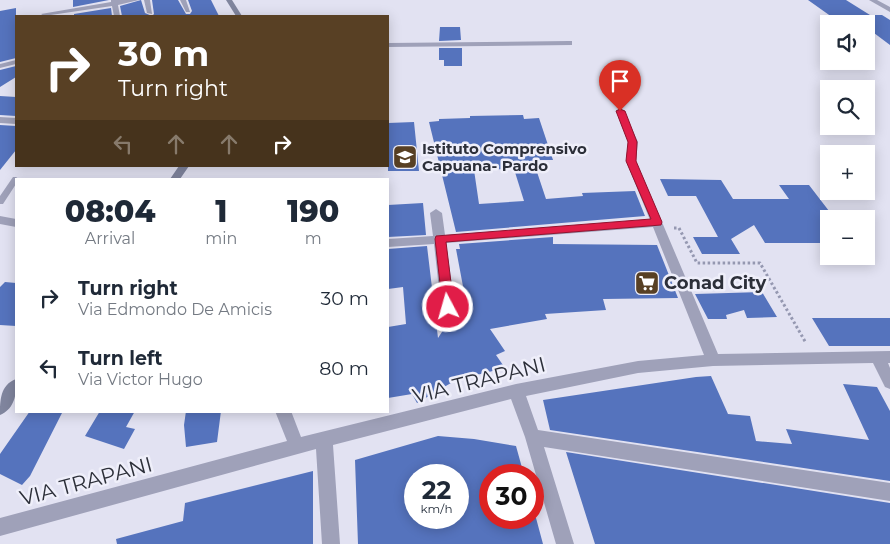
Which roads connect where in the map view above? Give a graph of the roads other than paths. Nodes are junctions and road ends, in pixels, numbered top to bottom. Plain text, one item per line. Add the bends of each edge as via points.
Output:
1 (78, 0) edge
2 (136, 0) edge
3 (147, 0) edge
4 (183, 0) edge
5 (229, 0) edge
6 (872, 0) edge
7 (115, 2) edge
8 (78, 9) junction
9 (890, 10) edge
10 (188, 11) dead end
11 (150, 13) dead end
12 (44, 14) dead end
13 (117, 15) edge
14 (237, 15) edge
15 (569, 43) dead end
16 (389, 45) edge
17 (15, 62) edge
18 (0, 66) edge
19 (620, 111) dead end
20 (0, 120) edge
21 (15, 121) edge
22 (183, 167) edge
23 (176, 178) edge
24 (15, 181) edge
25 (0, 202) edge
26 (436, 213) dead end
27 (0, 220) edge
28 (15, 223) edge
29 (658, 225) junction
30 (440, 239) junction
31 (389, 243) edge
32 (448, 307) dead end
33 (883, 356) edge
34 (713, 360) junction
35 (890, 382) edge
36 (15, 387) edge
37 (516, 391) junction
38 (0, 408) edge
39 (284, 413) edge
40 (533, 437) junction
41 (324, 440) junction
42 (297, 446) junction
43 (890, 492) edge
44 (0, 527) edge
45 (331, 544) edge
46 (565, 544) edge

1 - 8 street
2 - 7 street
3 - 11 street
4 - 10 street
5 - 14 street
6 - 9 street
7 - 8 street
7 - 13 street
8 - 12 street
15 - 16 street
17 - 18 street
19 - 29 street via 633,142 631,161
20 - 21 street
22 - 23 street
24 - 25 lane
26 - 30 street
27 - 28 street
29 - 30 street
29 - 34 street
30 - 31 street
30 - 32 street
33 - 34 street, VIA TRAPANI
33 - 35 street
34 - 37 street, VIA TRAPANI via 638,367
36 - 38 street
37 - 40 street
37 - 41 street, VIA TRAPANI
39 - 42 street
40 - 43 street
40 - 46 street
41 - 42 street, VIA TRAPANI
41 - 45 street
42 - 44 street, VIA TRAPANI

